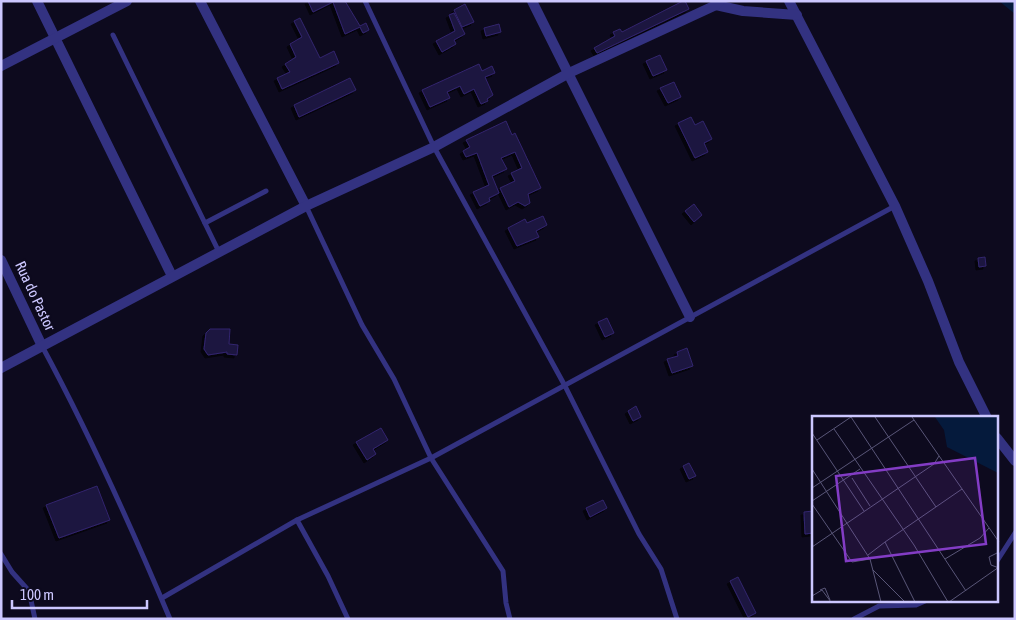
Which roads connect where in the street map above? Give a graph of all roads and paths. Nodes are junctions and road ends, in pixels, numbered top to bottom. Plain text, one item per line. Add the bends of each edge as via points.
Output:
1 (37, 1) edge
2 (127, 1) edge
3 (200, 1) edge
4 (365, 1) edge
5 (532, 1) edge
6 (789, 1) edge
7 (718, 3) edge
8 (797, 15) junction
9 (113, 35) dead end
10 (56, 37) junction
11 (1, 66) edge
12 (569, 73) junction
13 (434, 147) junction
14 (266, 191) dead end
15 (306, 206) junction
16 (894, 206) junction
17 (205, 223) junction
18 (219, 252) junction
19 (1, 260) edge
20 (172, 276) junction
21 (690, 317) junction
22 (42, 346) junction
23 (1, 368) edge
24 (565, 386) junction
25 (986, 416) edge
26 (998, 439) edge
27 (431, 458) junction
28 (1015, 461) edge
29 (297, 520) junction
30 (1015, 533) edge
31 (1, 554) edge
32 (998, 559) edge
33 (162, 598) junction
34 (923, 602) edge
35 (35, 619) edge
36 (170, 619) edge
37 (348, 619) edge
38 (510, 619) edge
39 (678, 619) edge
40 (854, 619) edge

1 - 10 street
2 - 10 street
3 - 15 street
4 - 13 lane
5 - 12 street
6 - 8 street
7 - 8 street via 743,11
7 - 12 street
8 - 16 street
9 - 17 lane
10 - 11 street
10 - 20 street
12 - 13 street
12 - 21 street
13 - 15 street
13 - 24 lane
14 - 17 lane
15 - 18 street
15 - 27 lane via 362,325 394,379
16 - 21 lane
16 - 25 street via 928,281 959,362
17 - 18 lane
18 - 20 street
19 - 22 street, Rua do Pastor
20 - 22 street
21 - 24 lane
22 - 23 street
22 - 33 lane via 82,421
24 - 27 lane
24 - 39 lane via 639,534 661,569
26 - 28 street
27 - 29 lane
27 - 38 lane via 503,571
29 - 33 lane
29 - 37 lane
30 - 32 lane
31 - 35 lane via 28,591
33 - 36 lane
34 - 40 lane via 879,606

